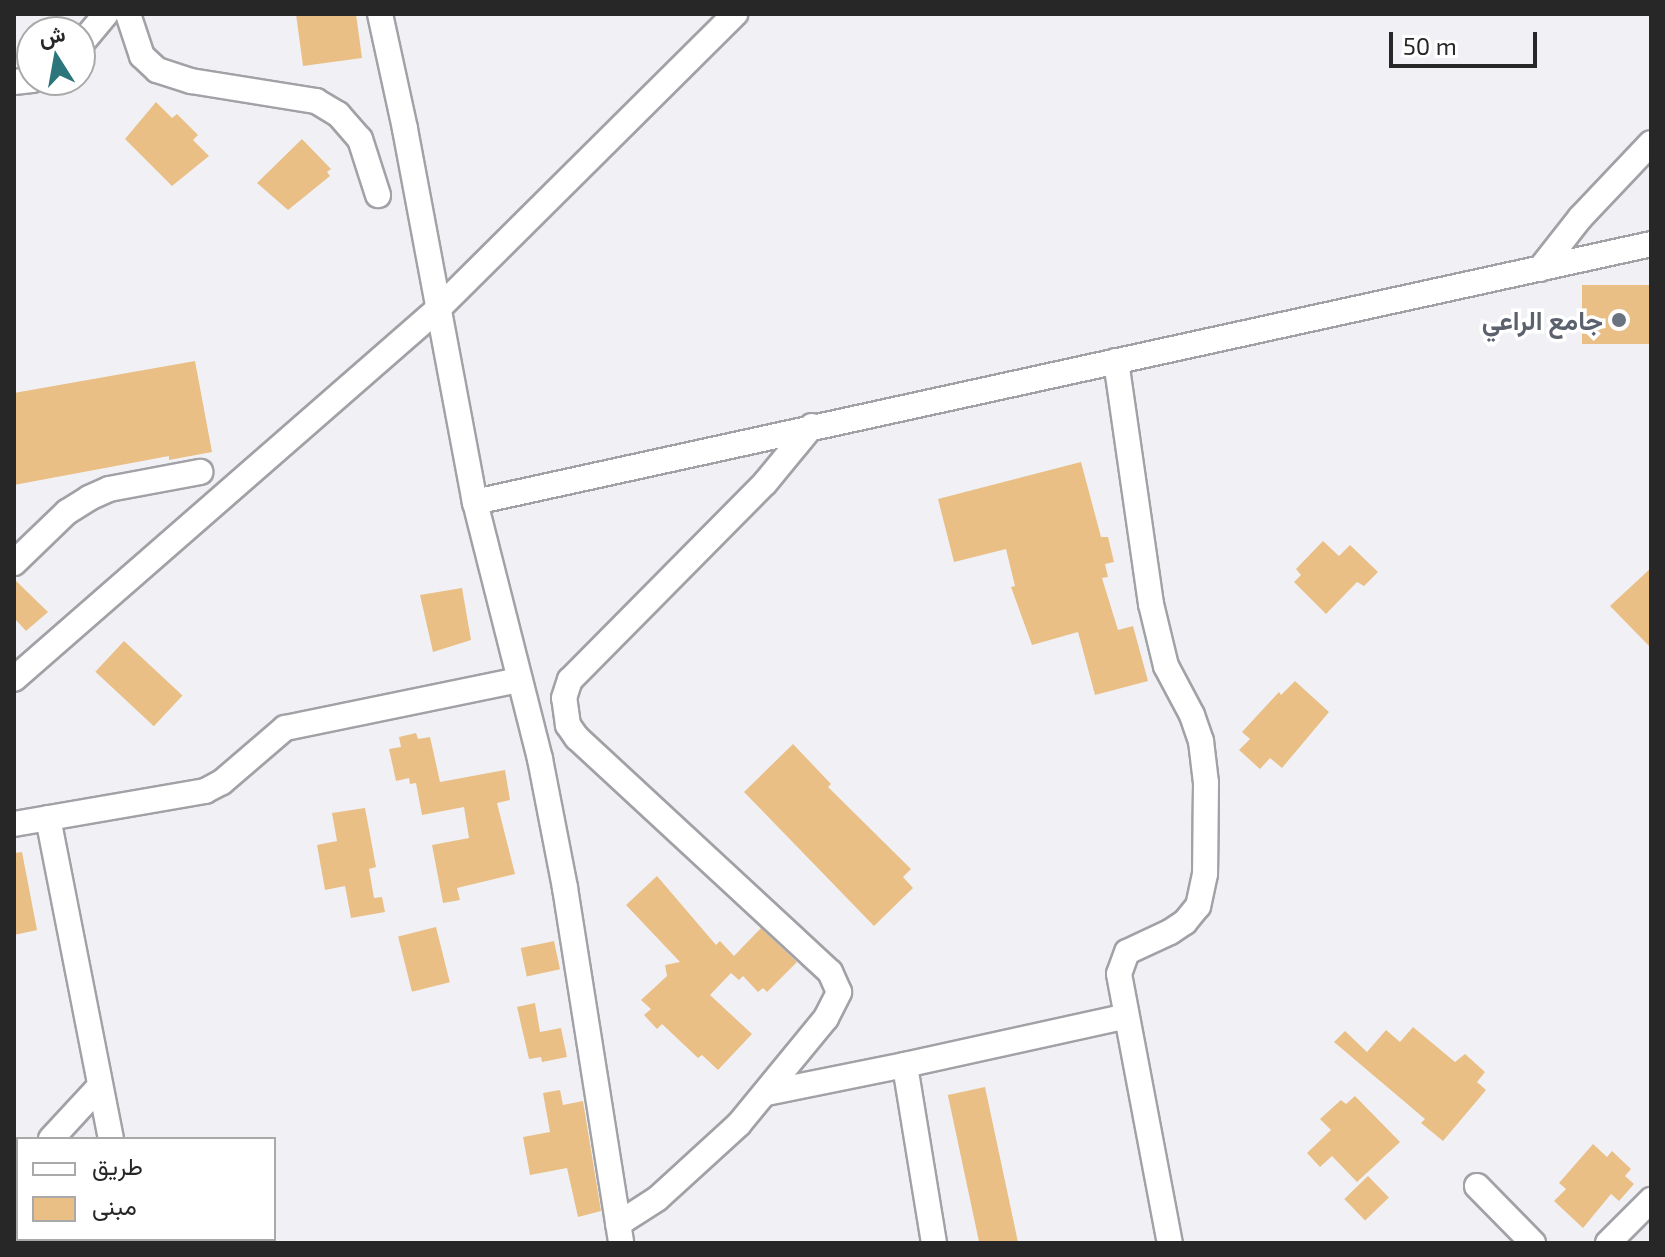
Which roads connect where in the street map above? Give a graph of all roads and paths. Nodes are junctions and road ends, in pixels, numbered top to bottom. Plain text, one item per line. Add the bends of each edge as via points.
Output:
1 (128, 14) edge
2 (380, 14) edge
3 (735, 14) edge
4 (1651, 143) edge
5 (378, 195) dead end
6 (1651, 244) edge
7 (1540, 269) junction
8 (438, 309) junction
9 (1116, 361) junction
10 (812, 426) junction
11 (200, 472) dead end
12 (475, 502) junction
13 (14, 563) edge
14 (14, 679) edge
15 (519, 680) junction
16 (48, 818) junction
17 (14, 824) edge
18 (1124, 1017) junction
19 (905, 1065) junction
20 (99, 1087) junction
21 (766, 1093) junction
22 (53, 1137) edge
23 (111, 1137) edge
24 (1477, 1186) dead end
25 (1651, 1200) edge
26 (620, 1234) edge
27 (934, 1243) edge
28 (1170, 1243) edge
29 (1533, 1243) edge
30 (1608, 1243) edge

1 - 5 street via 142,56 157,70 191,81 316,101 338,114 360,139
2 - 8 street
3 - 8 street
4 - 7 street
6 - 7 street
7 - 9 street
8 - 12 street
8 - 14 street
9 - 10 street
9 - 18 street via 1151,604 1166,666 1201,741 1208,827 1205,874 1192,915 1127,952 1121,964 1118,982
10 - 12 street
10 - 21 street via 765,483 570,680 564,698 568,725 577,738 837,982 839,992 826,1018
11 - 13 street via 121,486 89,498
12 - 15 street
15 - 16 street via 285,728 205,791
15 - 26 street via 565,888
16 - 17 street
16 - 20 street
18 - 19 street
18 - 28 street
19 - 21 street
19 - 27 street
20 - 22 street
20 - 23 street
21 - 26 street
24 - 29 street
25 - 30 street

